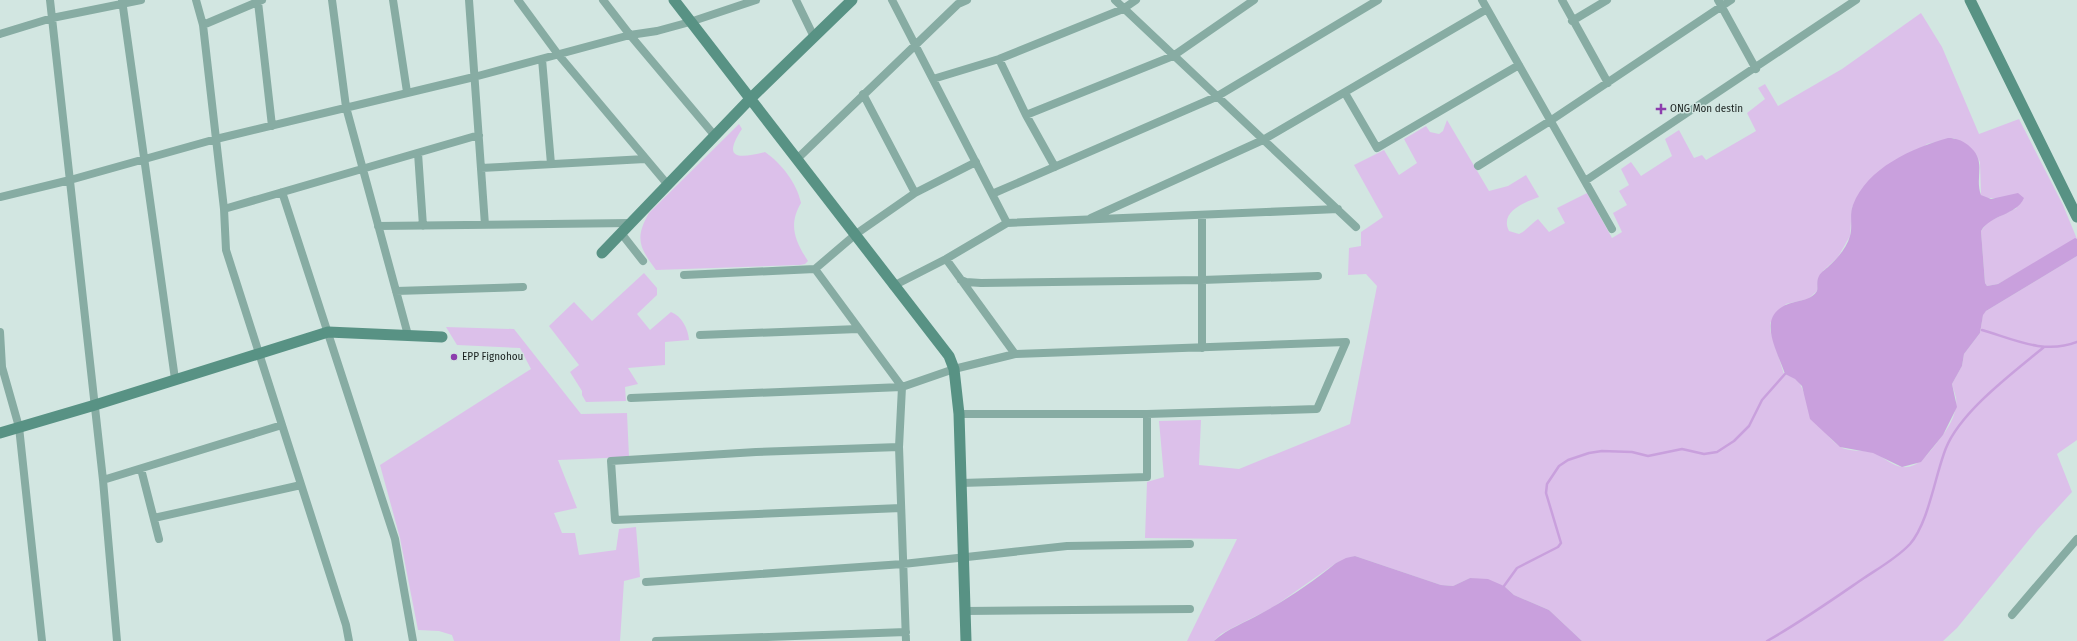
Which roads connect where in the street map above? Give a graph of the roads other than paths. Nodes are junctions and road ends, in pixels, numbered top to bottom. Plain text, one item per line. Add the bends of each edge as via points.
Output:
1 (50, 0) edge
2 (141, 0) edge
3 (196, 0) edge
4 (332, 0) edge
5 (393, 0) edge
6 (518, 0) edge
7 (603, 0) edge
8 (674, 0) edge
9 (756, 0) edge
10 (796, 0) edge
11 (852, 0) edge
12 (892, 0) edge
13 (967, 0) edge
14 (1115, 0) edge
15 (1136, 0) edge
16 (1254, 0) edge
17 (1378, 0) edge
18 (1482, 0) edge
19 (1562, 0) edge
20 (1607, 0) edge
21 (1731, 0) edge
22 (1856, 0) edge
23 (1970, 0) edge
24 (260, 1) edge
25 (470, 1) edge
26 (122, 2) edge
27 (740, 3) edge
28 (1720, 3) edge
29 (1123, 9) junction
30 (1487, 9) junction
31 (52, 18) junction
32 (1572, 21) junction
33 (690, 22) junction
34 (203, 24) junction
35 (0, 34) edge
36 (630, 35) junction
37 (814, 37) junction
38 (915, 45) junction
39 (557, 53) junction
40 (1173, 56) junction
41 (998, 58) junction
42 (542, 59) junction
43 (1519, 65) junction
44 (1756, 69) junction
45 (474, 77) junction
46 (932, 79) junction
47 (1608, 83) junction
48 (407, 92) junction
49 (1344, 93) junction
50 (863, 94) junction
51 (1216, 97) junction
52 (750, 99) junction
53 (346, 107) junction
54 (1026, 116) junction
55 (1550, 121) junction
56 (272, 126) junction
57 (479, 135) junction
58 (715, 136) junction
59 (216, 139) junction
60 (1263, 140) junction
61 (418, 153) junction
62 (144, 159) junction
63 (645, 159) junction
64 (797, 159) junction
65 (976, 162) junction
66 (551, 164) junction
67 (1478, 166) dead end
68 (1055, 167) junction
69 (481, 168) junction
70 (363, 169) junction
71 (70, 180) junction
72 (1585, 181) junction
73 (668, 185) junction
74 (282, 192) junction
75 (915, 193) junction
76 (992, 194) junction
77 (0, 197) edge
78 (224, 209) junction
79 (1338, 210) junction
80 (1202, 215) junction
81 (2077, 217) edge
82 (1087, 220) junction
83 (631, 223) junction
84 (1007, 223) junction
85 (485, 225) junction
86 (378, 226) junction
87 (423, 226) junction
88 (1356, 227) dead end
89 (1612, 229) dead end
90 (621, 233) junction
91 (856, 234) junction
92 (602, 253) dead end
93 (946, 259) junction
94 (643, 261) dead end
95 (814, 269) junction
96 (684, 275) dead end
97 (1318, 276) dead end
98 (961, 280) junction
99 (1202, 280) junction
100 (893, 286) junction
101 (523, 287) dead end
102 (396, 291) junction
103 (858, 329) junction
104 (0, 332) edge
105 (328, 332) junction
106 (408, 335) junction
107 (700, 335) dead end
108 (442, 337) dead end
109 (1202, 348) junction
110 (259, 354) junction
111 (1015, 354) junction
112 (954, 369) junction
113 (175, 379) junction
114 (902, 387) junction
115 (631, 398) dead end
116 (95, 405) junction
117 (959, 414) junction
118 (1147, 414) junction
119 (282, 425) junction
120 (19, 427) junction
121 (0, 433) edge
122 (899, 447) junction
123 (141, 469) junction
124 (103, 480) junction
125 (961, 483) junction
126 (301, 484) junction
127 (902, 508) junction
128 (154, 518) junction
129 (160, 539) dead end
130 (2077, 540) edge
131 (1190, 544) dead end
132 (964, 557) junction
133 (903, 564) junction
134 (646, 582) dead end
135 (1190, 609) dead end
136 (964, 611) junction
137 (2012, 615) dead end
138 (906, 632) junction
139 (42, 641) edge
140 (117, 641) edge
141 (349, 641) edge
142 (413, 641) edge
143 (656, 641) edge
144 (906, 641) edge
145 (966, 641) edge

1 - 31 street
2 - 26 street
3 - 34 street
4 - 53 street
5 - 48 street
6 - 39 street
7 - 36 street
8 - 33 street
9 - 27 street
10 - 37 street
11 - 37 street
12 - 38 street
13 - 38 street via 958,4
14 - 29 street
15 - 29 street
16 - 40 street
17 - 51 street
18 - 30 street
19 - 32 street
20 - 32 street
21 - 28 street
22 - 44 street
23 - 81 street
24 - 34 street
24 - 56 street
25 - 45 street
26 - 31 street
26 - 62 street
27 - 33 street
28 - 44 street
28 - 47 street
29 - 40 street
29 - 41 street
30 - 43 street
30 - 49 street
31 - 35 street
31 - 71 street
32 - 47 street
33 - 36 street
33 - 52 street
34 - 59 street
36 - 39 street
36 - 58 street
37 - 52 street
38 - 46 street
38 - 50 street
39 - 42 street
39 - 63 street
40 - 51 street
40 - 54 street
41 - 46 street
41 - 54 street
42 - 45 street
42 - 66 street
43 - 49 street via 1377,148
43 - 55 street
44 - 72 street
45 - 48 street
45 - 57 street
46 - 65 street
47 - 55 street
48 - 53 street
49 - 60 street
50 - 64 street
50 - 75 street
51 - 60 street
51 - 68 street
52 - 58 street
52 - 64 street
53 - 56 street
53 - 70 street
54 - 68 street
55 - 67 street
55 - 72 street
56 - 59 street
57 - 61 street
57 - 69 street
58 - 73 street
59 - 62 street
59 - 78 street
60 - 79 street
60 - 82 street
61 - 70 street
61 - 87 street
62 - 71 street
62 - 113 street
63 - 66 street
63 - 73 street
64 - 91 street
65 - 75 street
65 - 76 street
66 - 69 street
68 - 76 street
69 - 85 street
70 - 74 street
70 - 86 street
71 - 77 street
71 - 116 street
72 - 89 street
73 - 83 street
74 - 78 street
74 - 105 street
75 - 91 street
76 - 84 street
78 - 110 street via 226,250
79 - 80 street
79 - 88 street
80 - 82 street
80 - 99 street
82 - 84 street
83 - 85 street
83 - 90 street
84 - 93 street
85 - 87 street
86 - 87 street
86 - 102 street
90 - 92 street
90 - 94 street
91 - 95 street
91 - 100 street
93 - 98 street
93 - 100 street
95 - 96 street
95 - 103 street
97 - 99 street
98 - 99 street via 981,283
98 - 111 street
99 - 109 street
100 - 112 street via 949,356
101 - 102 street
102 - 106 street
103 - 107 street
103 - 114 street
104 - 120 street via 2,368
105 - 106 street
105 - 110 street
105 - 142 street via 395,539
106 - 108 street
109 - 111 street
109 - 118 street via 1346,342 1317,409
110 - 113 street
110 - 119 street
111 - 112 street
112 - 114 street
112 - 117 street
113 - 116 street
114 - 115 street
114 - 122 street
116 - 120 street
116 - 124 street
117 - 118 street
117 - 125 street
118 - 125 street via 1148,477
119 - 123 street
119 - 126 street
120 - 121 street
120 - 139 street
122 - 127 street
122 - 127 street via 611,461 615,520
123 - 124 street
123 - 128 street
124 - 140 street
125 - 132 street
126 - 128 street
126 - 141 street
127 - 133 street
128 - 129 street
130 - 137 street
131 - 132 street via 1067,546
132 - 133 street
132 - 136 street
133 - 134 street
133 - 138 street
135 - 136 street
136 - 145 street
138 - 143 street
138 - 144 street

